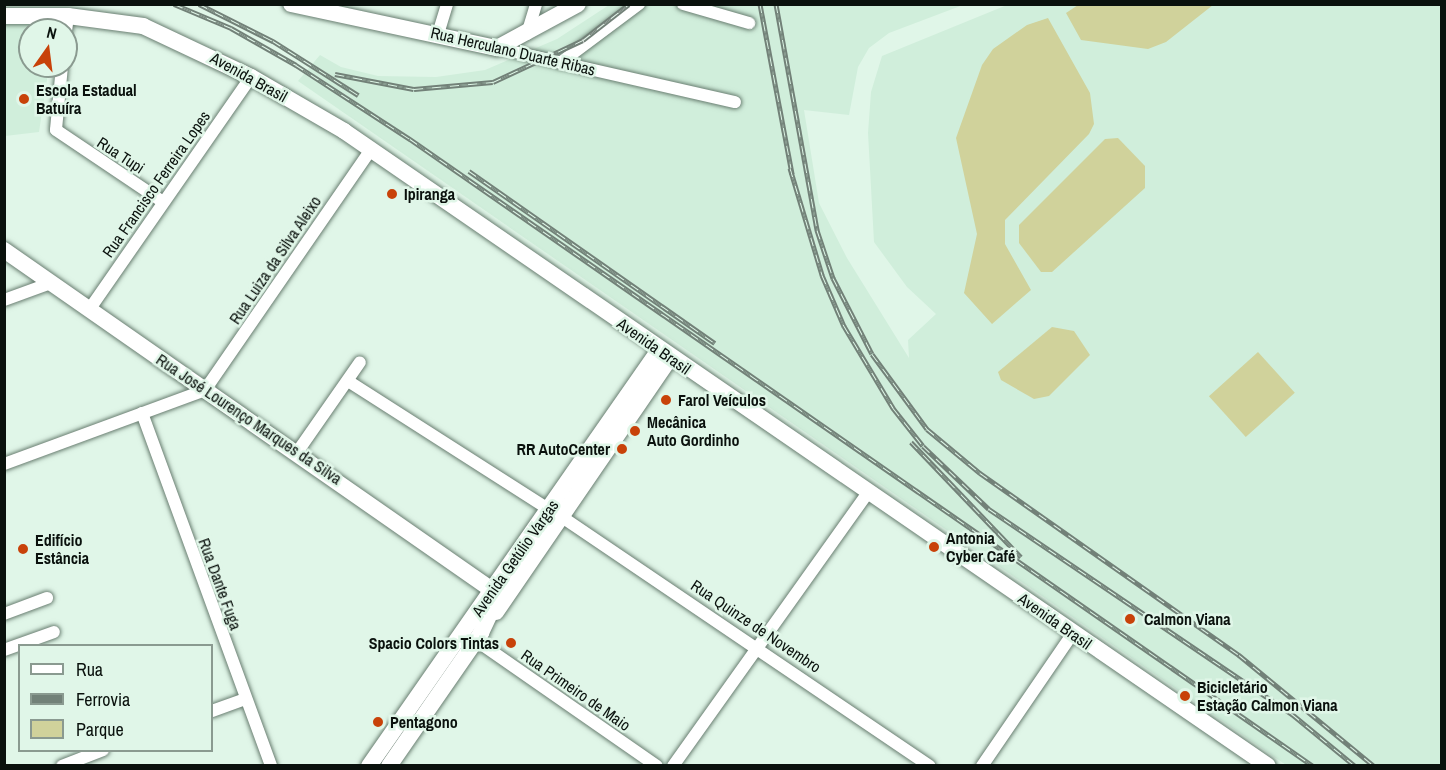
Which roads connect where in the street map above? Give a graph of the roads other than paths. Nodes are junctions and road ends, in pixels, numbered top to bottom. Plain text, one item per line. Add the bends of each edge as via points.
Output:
1 (291, 4) edge
2 (447, 4) edge
3 (536, 4) edge
4 (578, 4) edge
5 (639, 4) edge
6 (683, 4) edge
7 (345, 10) edge
8 (4, 16) edge
9 (22, 18) edge
10 (749, 23) dead end
11 (78, 24) edge
12 (438, 34) junction
13 (527, 34) junction
14 (497, 48) junction
15 (560, 63) junction
16 (251, 77) junction
17 (61, 78) edge
18 (735, 102) dead end
19 (371, 149) junction
20 (163, 202) junction
21 (4, 250) edge
22 (51, 283) junction
23 (4, 300) edge
24 (89, 310) junction
25 (664, 354) junction
26 (360, 362) dead end
27 (348, 381) junction
28 (205, 390) junction
29 (142, 413) junction
30 (298, 452) junction
31 (4, 464) edge
32 (869, 491) junction
33 (556, 513) junction
34 (492, 590) junction
35 (47, 598) dead end
36 (4, 614) edge
37 (54, 632) dead end
38 (1073, 633) junction
39 (477, 641) junction
40 (21, 644) edge
41 (757, 645) junction
42 (244, 699) junction
43 (213, 711) edge
44 (98, 752) edge
45 (393, 764) edge
46 (62, 765) edge
47 (271, 765) edge
48 (369, 765) edge
49 (657, 765) edge
50 (673, 765) edge
51 (930, 765) edge
52 (982, 765) edge
53 (1268, 765) edge

1 - 7 main road, Rua Herculano Duarte Ribas
2 - 12 street
3 - 13 street
4 - 13 main road
5 - 15 street
6 - 10 street
7 - 12 main road, Rua Herculano Duarte Ribas
8 - 9 main road, Avenida Brasil
11 - 16 main road, Avenida Brasil via 143,27
12 - 14 main road, Rua Herculano Duarte Ribas
13 - 14 main road
14 - 15 street, Rua Herculano Duarte Ribas
15 - 18 street, Rua Herculano Duarte Ribas
16 - 19 main road, Avenida Brasil
16 - 20 street, Rua Francisco Ferreira Lopes
17 - 20 street, Rua Tupi via 56,130
19 - 25 main road, Avenida Brasil
19 - 28 street, Rua Luiza da Silva Aleixo
20 - 24 street, Rua Francisco Ferreira Lopes
21 - 22 main road, Rua José Lourenço Marques da Silva
22 - 23 street
22 - 24 main road, Rua José Lourenço Marques da Silva
24 - 28 main road, Rua José Lourenço Marques da Silva
25 - 32 main road, Avenida Brasil
25 - 33 main road, Avenida Getúlio Vargas
26 - 27 street
27 - 30 street
27 - 33 street, Rua Quinze de Novembro
28 - 29 street
28 - 30 main road, Rua José Lourenço Marques da Silva
29 - 31 street
29 - 42 street, Rua Dante Fuga
30 - 34 main road, Rua José Lourenço Marques da Silva
32 - 38 main road, Avenida Brasil
32 - 41 street
33 - 34 main road, Avenida Getúlio Vargas
33 - 39 main road, Avenida Getúlio Vargas
33 - 41 street, Rua Quinze de Novembro
34 - 39 main road via 495,603
34 - 48 main road, Avenida Getúlio Vargas
35 - 36 street
37 - 40 street
38 - 52 street
38 - 53 main road, Avenida Brasil
39 - 45 main road, Avenida Getúlio Vargas
39 - 49 street, Rua Primeiro de Maio
41 - 50 street
41 - 51 street, Rua Quinze de Novembro
42 - 43 street
42 - 47 street, Rua Dante Fuga
44 - 46 street

